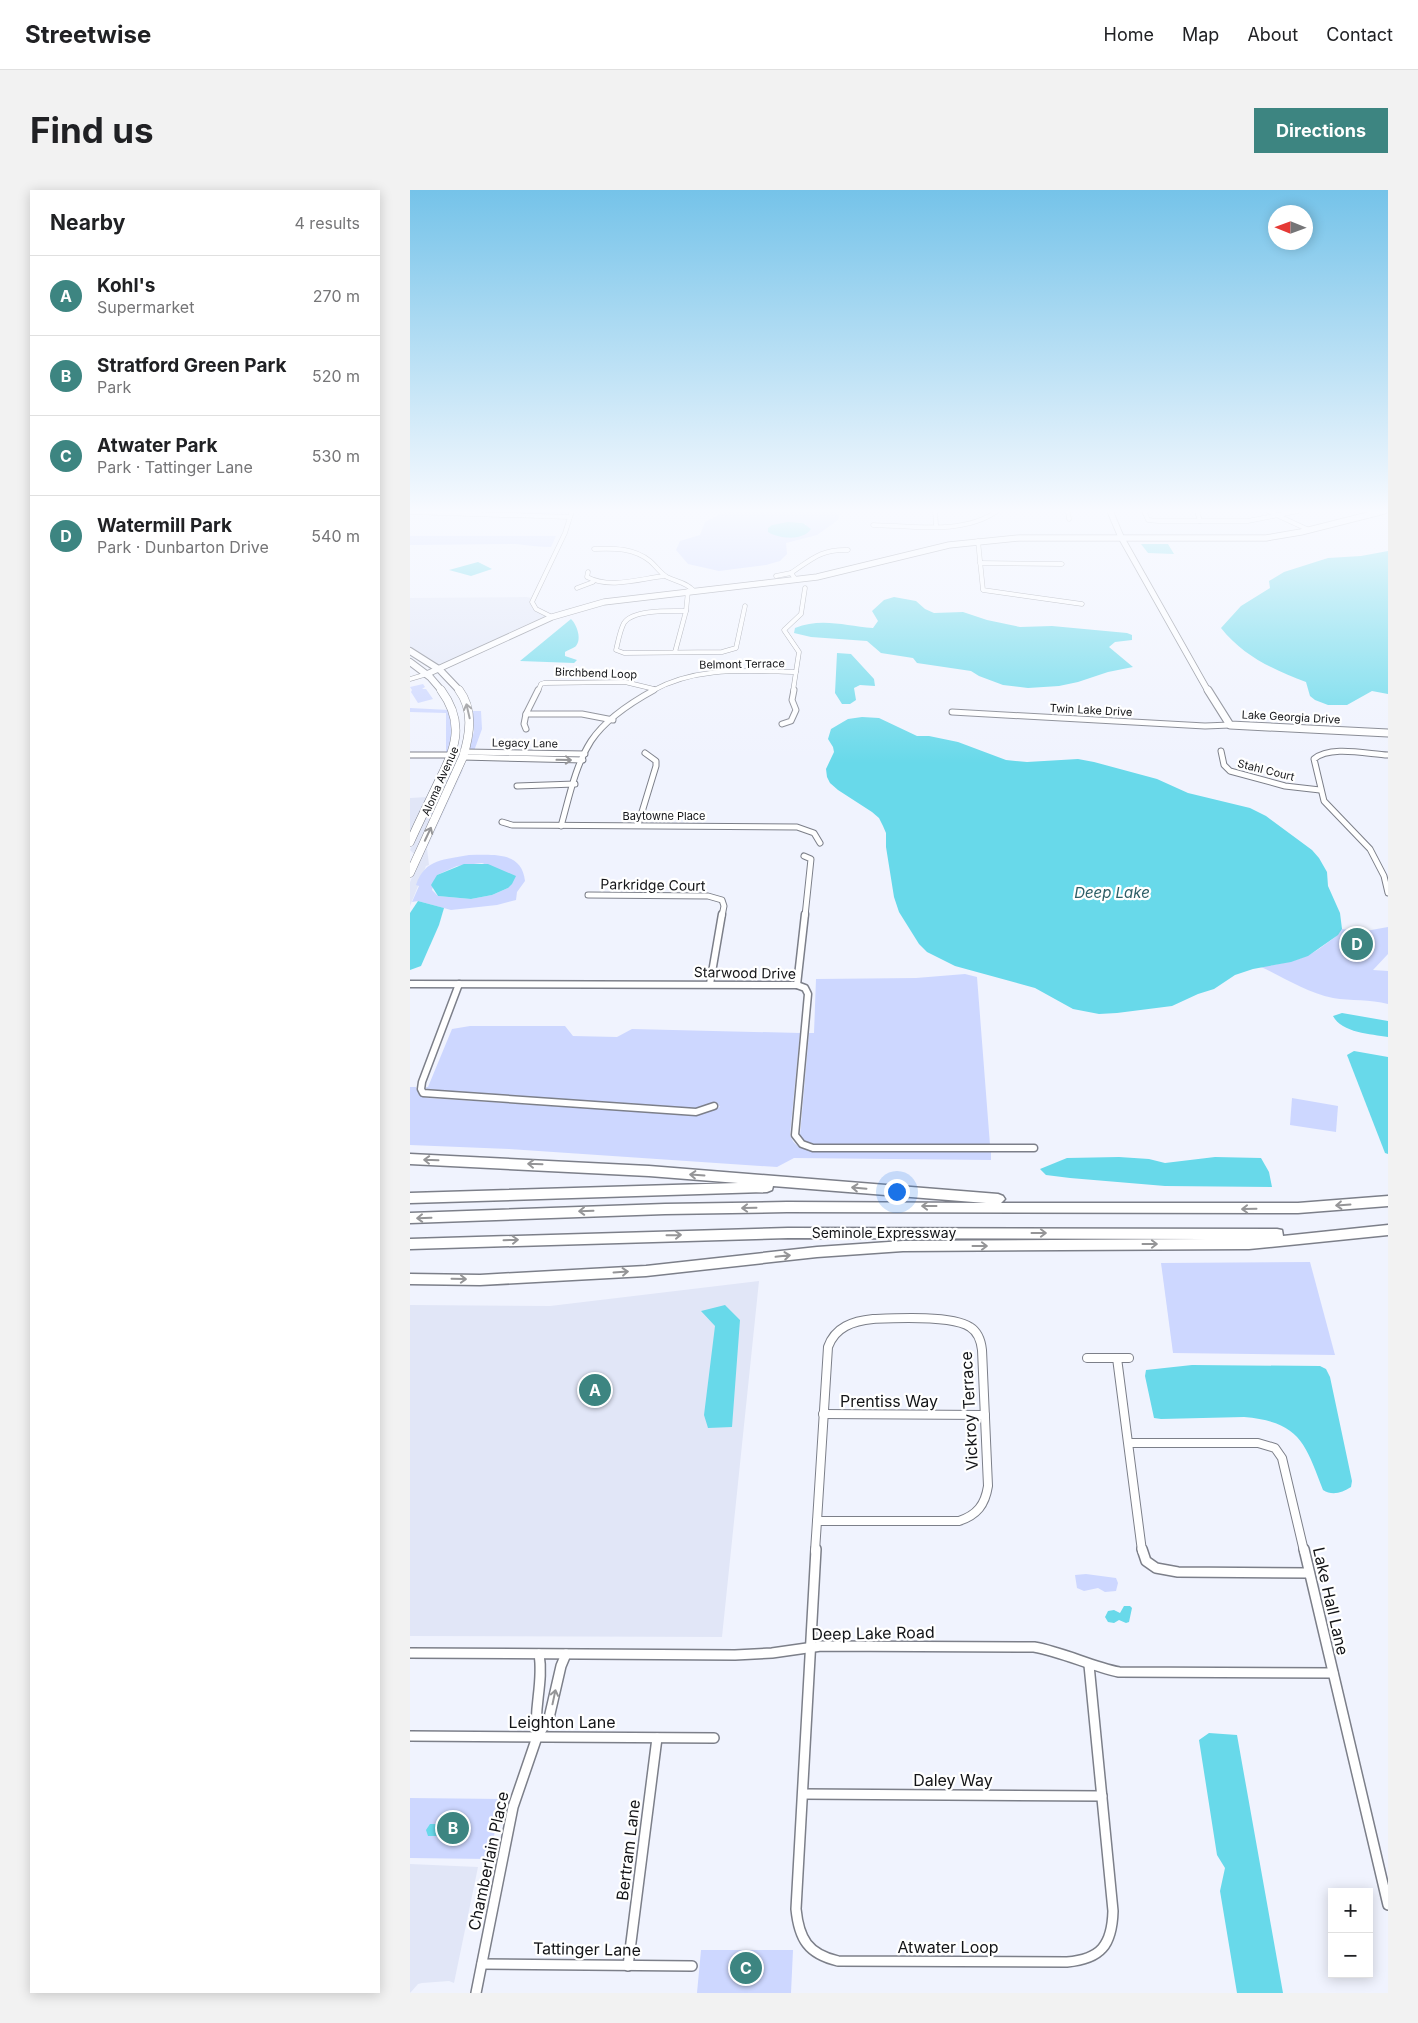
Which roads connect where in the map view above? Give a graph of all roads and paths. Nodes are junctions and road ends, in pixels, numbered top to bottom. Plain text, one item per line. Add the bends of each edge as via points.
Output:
1 (535, 595) edge
2 (657, 595) edge
3 (688, 595) edge
4 (804, 595) edge
5 (1019, 595) edge
6 (1153, 595) edge
7 (1082, 604) dead end
8 (745, 606) dead end
9 (686, 611) junction
10 (552, 617) junction
11 (410, 651) edge
12 (674, 652) junction
13 (410, 662) edge
14 (441, 670) junction
15 (796, 672) junction
16 (427, 674) junction
17 (410, 679) edge
18 (654, 689) junction
19 (952, 712) dead end
20 (526, 714) junction
21 (613, 720) junction
22 (782, 724) dead end
23 (1230, 724) junction
24 (526, 729) dead end
25 (1388, 733) edge
26 (455, 744) junction
27 (1221, 751) dead end
28 (645, 753) dead end
29 (410, 754) edge
30 (585, 754) junction
31 (451, 755) junction
32 (464, 755) junction
33 (1388, 755) edge
34 (583, 760) junction
35 (458, 770) junction
36 (575, 784) junction
37 (517, 786) dead end
38 (1320, 790) junction
39 (502, 822) dead end
40 (561, 826) junction
41 (638, 826) junction
42 (410, 842) edge
43 (820, 843) dead end
44 (804, 856) dead end
45 (412, 862) edge
46 (410, 873) edge
47 (1386, 876) edge
48 (1388, 893) edge
49 (588, 895) dead end
50 (459, 984) junction
51 (710, 984) junction
52 (410, 985) edge
53 (798, 985) junction
54 (714, 1106) dead end
55 (1034, 1148) dead end
56 (410, 1159) edge
57 (830, 1186) junction
58 (410, 1198) edge
59 (1388, 1201) edge
60 (1082, 1208) junction
61 (410, 1218) edge
62 (1388, 1230) edge
63 (1359, 1234) junction
64 (410, 1244) edge
65 (410, 1279) edge
66 (1087, 1358) dead end
67 (1118, 1358) junction
68 (1129, 1358) dead end
69 (823, 1414) junction
70 (985, 1415) junction
71 (1129, 1443) junction
72 (817, 1521) junction
73 (1309, 1573) junction
74 (810, 1647) junction
75 (410, 1653) edge
76 (539, 1654) junction
77 (566, 1654) junction
78 (1089, 1665) junction
79 (1333, 1674) junction
80 (410, 1736) edge
81 (538, 1737) junction
82 (657, 1738) junction
83 (714, 1738) dead end
84 (803, 1794) junction
85 (1102, 1796) junction
86 (1388, 1905) edge
87 (482, 1964) junction
88 (628, 1966) junction
89 (692, 1966) dead end
90 (476, 1993) edge

1 - 10 street via 532,602 536,609
2 - 10 main road via 604,602
3 - 9 street
4 - 15 street via 803,612 784,630 799,652
5 - 7 street
6 - 23 main road, Lake Georgia Drive via 1224,719
8 - 12 street via 736,648 722,652
9 - 12 street
9 - 12 street via 633,616 624,623 615,647 624,653
10 - 14 main road via 482,654
11 - 14 main road, Aloma Avenue
13 - 16 main road, Aloma Avenue
14 - 16 main road
32 -> 14 main road, Aloma Avenue via 470,732 469,709 459,689
15 - 18 street, Belmont Terrace via 703,672 680,676
15 - 22 street via 792,700 796,710 791,722
16 - 17 street
16 - 26 main road, Aloma Avenue via 442,689 452,706 456,724
18 - 20 street, Birchbend Loop via 625,682 544,683
18 - 21 street, Belmont Terrace
19 - 23 street, Twin Lake Drive via 1205,726
20 - 21 street via 582,714
20 - 24 street, Birchbend Loop
21 - 30 street, Belmont Terrace via 598,732
23 - 25 main road, Lake Georgia Drive
26 - 31 main road, Aloma Avenue
26 - 32 main road via 458,752
27 - 38 street, Stahl Court via 1224,765 1230,770 1285,786
28 - 41 street via 656,761 656,766
29 - 31 street
30 - 32 street, Legacy Lane
30 - 34 street, Belmont Terrace
31 - 35 main road
31 - 42 main road, Aloma Avenue
32 -> 34 street, Legacy Lane
32 - 35 main road, Aloma Avenue
33 - 38 street via 1354,751 1322,753 1314,759
34 - 36 street, Belmont Terrace
45 -> 35 main road, Aloma Avenue
36 - 37 street
36 - 40 street, Belmont Terrace
38 - 47 street via 1324,801 1363,839
39 - 40 street, Baytowne Place
40 - 41 street, Baytowne Place
41 - 43 street, Baytowne Place via 797,827 814,833
44 - 53 street via 811,859
45 - 46 main road, Aloma Avenue
47 - 48 street
49 - 51 street, Parkridge Court via 708,896 722,900 724,906
50 - 51 street, Starwood Drive
50 - 52 street, Starwood Drive
50 - 54 street via 422,1082 423,1094 696,1112
51 - 53 street, Starwood Drive
53 - 55 street, Starwood Drive via 808,994 797,1141 813,1148
57 -> 56 highway via 576,1166
57 - 58 highway
60 -> 57 highway
59 -> 60 highway, Seminole Expressway via 1298,1208
60 -> 61 highway, Seminole Expressway via 769,1207
62 - 63 highway
64 -> 63 highway, Seminole Expressway via 788,1233
65 -> 63 highway via 480,1280 636,1272 903,1246 1248,1244
66 - 67 street
67 - 68 street
67 - 71 street
69 - 70 street, Prentiss Way
69 - 70 street, Vickroy Terrace via 826,1356 830,1341 838,1331 864,1320 929,1320 960,1322 976,1332 981,1344
69 - 72 street, Vickroy Terrace
70 - 72 street, Vickroy Terrace via 988,1486 985,1502 975,1515 949,1522
71 - 73 street, Lake Hall Lane via 1258,1443 1275,1448 1282,1458
71 - 73 street via 1142,1552 1146,1561 1156,1568 1178,1572
72 - 74 street, Vickroy Terrace
73 - 79 street, Lake Hall Lane
74 - 77 street, Deep Lake Road via 752,1654
74 - 78 street, Deep Lake Road via 1034,1647 1061,1653
74 - 84 street, Atwater Loop
75 - 76 street, Deep Lake Road
76 - 77 street, Deep Lake Road
76 - 81 street, Chamberlain Place via 543,1666 534,1717
81 -> 77 street, Chamberlain Place via 549,1718
78 - 79 street, Deep Lake Road via 1128,1672
78 - 85 street, Atwater Loop
79 - 86 street, Lake Hall Lane
80 - 81 street, Leighton Lane
81 - 82 street, Leighton Lane
81 - 87 street, Chamberlain Place via 514,1806
82 - 83 street, Leighton Lane
82 - 88 street, Bertram Lane
84 - 85 street, Daley Way
84 - 85 street, Atwater Loop via 796,1909 799,1932 810,1950 838,1961 1078,1962 1094,1956 1108,1942 1113,1921
87 - 88 street, Tattinger Lane
87 - 90 street, Chamberlain Place
88 - 89 street, Tattinger Lane

